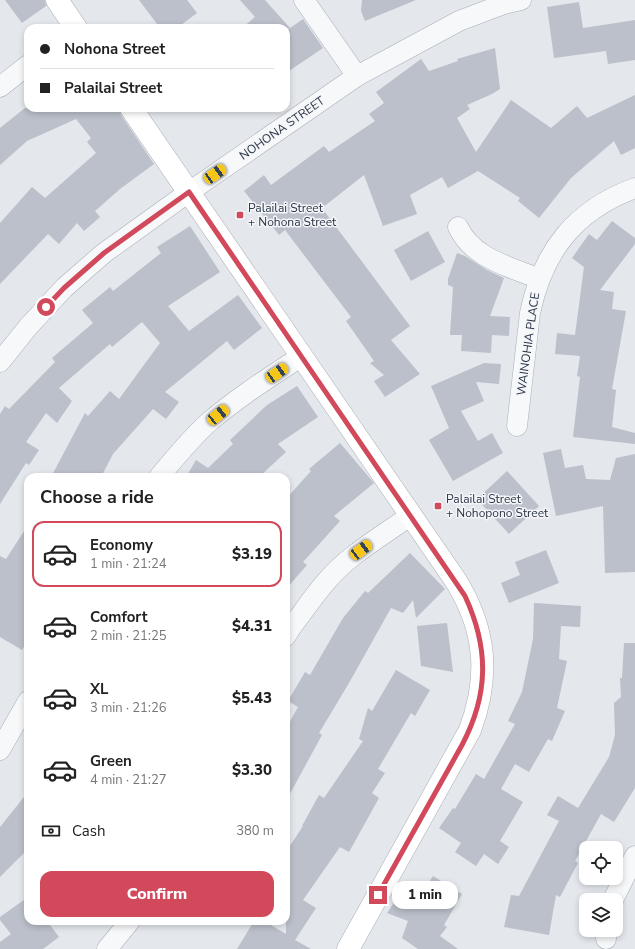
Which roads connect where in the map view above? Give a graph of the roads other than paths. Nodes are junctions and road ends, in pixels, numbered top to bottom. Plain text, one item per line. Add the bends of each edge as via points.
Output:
1 (57, 0) edge
2 (304, 0) edge
3 (510, 1) edge
4 (73, 24) edge
5 (24, 68) edge
6 (357, 76) junction
7 (0, 87) edge
8 (134, 112) edge
9 (635, 188) edge
10 (189, 192) junction
11 (458, 227) dead end
12 (539, 279) junction
13 (302, 356) junction
14 (0, 362) edge
15 (517, 426) dead end
16 (162, 473) edge
17 (411, 515) junction
18 (290, 630) edge
19 (24, 708) edge
20 (0, 750) edge
21 (635, 856) edge
22 (616, 893) edge
23 (127, 925) edge
24 (107, 949) edge
25 (348, 949) edge

1 - 4 street
2 - 6 street
3 - 6 street, NOHONA STREET via 459,21
5 - 7 street
6 - 10 street, NOHONA STREET
8 - 10 street
9 - 12 street, WAINOHIA PLACE via 608,200 579,221 556,247
10 - 13 street
10 - 14 street, NOHONA STREET via 104,253 64,288
11 - 12 street via 465,239 479,253
12 - 15 street, WAINOHIA PLACE via 530,313
13 - 16 street via 239,398 208,423
13 - 17 street
17 - 18 street via 370,543 334,573
17 - 25 street via 456,581 473,612 482,651 481,697 470,730
19 - 20 street
21 - 22 street
23 - 24 street

